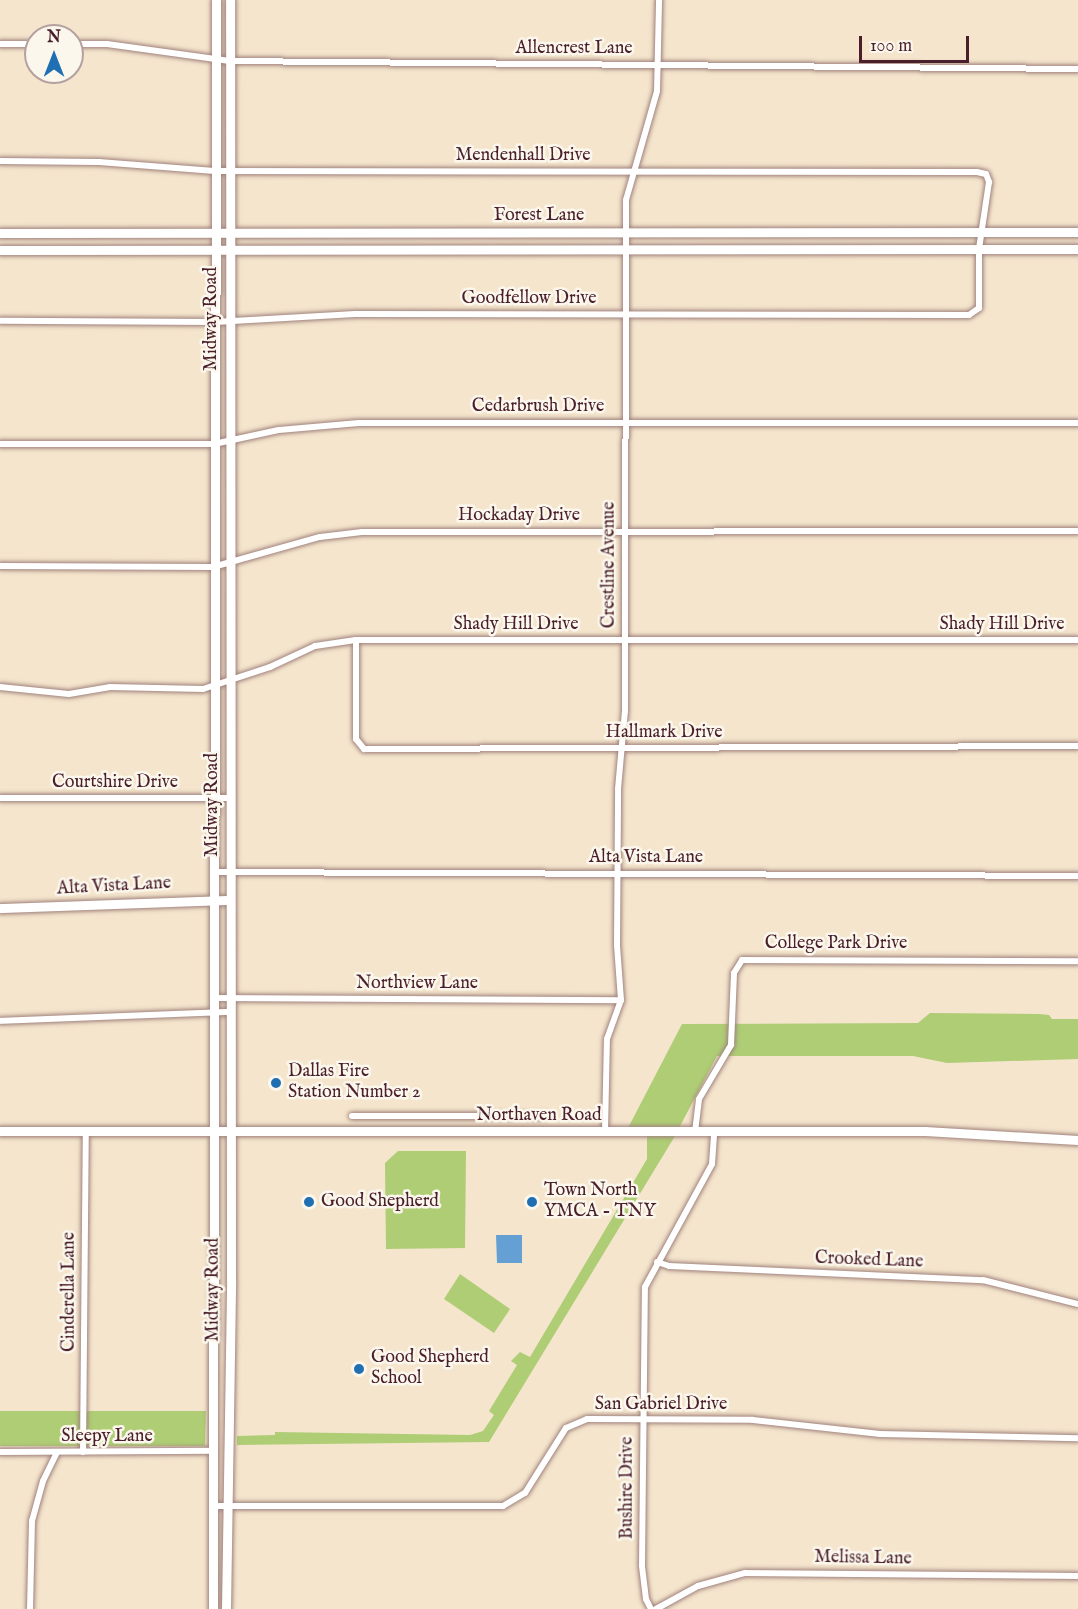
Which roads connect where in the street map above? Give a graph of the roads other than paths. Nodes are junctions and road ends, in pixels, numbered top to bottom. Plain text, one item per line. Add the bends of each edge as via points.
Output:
1 (216, 0) edge
2 (230, 0) edge
3 (659, 0) edge
4 (0, 44) edge
5 (24, 44) edge
6 (84, 44) edge
7 (216, 61) junction
8 (230, 61) junction
9 (658, 65) junction
10 (1078, 69) edge
11 (0, 162) edge
12 (215, 171) junction
13 (229, 171) junction
14 (631, 171) junction
15 (215, 232) junction
16 (229, 232) junction
17 (982, 232) junction
18 (1078, 232) edge
19 (0, 233) edge
20 (626, 233) junction
21 (215, 249) junction
22 (228, 249) junction
23 (979, 249) junction
24 (1078, 249) edge
25 (0, 250) edge
26 (626, 251) junction
27 (626, 314) junction
28 (229, 320) junction
29 (0, 321) edge
30 (215, 322) junction
31 (626, 422) junction
32 (1078, 423) edge
33 (229, 440) junction
34 (0, 444) edge
35 (214, 444) junction
36 (625, 531) junction
37 (1078, 531) edge
38 (229, 562) junction
39 (0, 566) edge
40 (213, 567) junction
41 (356, 640) junction
42 (625, 640) junction
43 (1078, 640) edge
44 (230, 679) junction
45 (213, 685) junction
46 (0, 687) edge
47 (1078, 746) edge
48 (622, 748) junction
49 (0, 798) edge
50 (213, 798) junction
51 (229, 798) junction
52 (213, 872) junction
53 (229, 872) junction
54 (617, 874) junction
55 (1078, 876) edge
56 (213, 900) junction
57 (229, 900) junction
58 (0, 908) edge
59 (1078, 961) edge
60 (214, 998) junction
61 (229, 998) junction
62 (621, 1000) junction
63 (214, 1012) junction
64 (229, 1012) junction
65 (0, 1021) edge
66 (352, 1116) dead end
67 (391, 1116) junction
68 (516, 1116) junction
69 (544, 1116) dead end
70 (0, 1131) edge
71 (86, 1132) junction
72 (516, 1132) junction
73 (605, 1132) junction
74 (695, 1132) junction
75 (714, 1132) junction
76 (214, 1133) junction
77 (230, 1133) junction
78 (391, 1133) junction
79 (1078, 1140) edge
80 (657, 1262) junction
81 (1078, 1304) edge
82 (644, 1419) junction
83 (1078, 1438) edge
84 (214, 1451) junction
85 (0, 1452) edge
86 (57, 1452) junction
87 (83, 1452) junction
88 (213, 1506) junction
89 (228, 1506) junction
90 (1078, 1576) edge
91 (30, 1609) edge
92 (213, 1609) edge
93 (226, 1609) edge
94 (651, 1609) edge
95 (656, 1609) edge

1 - 7 main road, Midway Road
2 - 8 main road, Midway Road
3 - 9 street, Crestline Avenue
4 - 5 street
6 - 7 street, Allencrest Lane
7 - 8 street, Allencrest Lane
7 - 12 main road, Midway Road
8 - 9 street, Allencrest Lane
8 - 13 main road, Midway Road
9 - 10 street, Allencrest Lane
9 - 14 street, Crestline Avenue via 651,116
11 - 12 street, Mendenhall Drive via 99,162
12 - 13 street, Mendenhall Drive
12 - 15 main road, Midway Road
13 - 14 street, Mendenhall Drive
13 - 16 main road, Midway Road
14 - 17 street, Mendenhall Drive via 983,172 989,182
14 - 20 street, Crestline Avenue
15 - 16 main road, Forest Lane
15 - 19 main road, Forest Lane
15 - 21 main road, Midway Road
16 - 20 main road, Forest Lane
16 - 22 main road, Midway Road
17 - 18 main road, Forest Lane
17 - 20 main road, Forest Lane
17 - 23 street, Goodfellow Drive
20 - 26 street, Crestline Avenue
21 - 22 main road, Forest Lane
21 - 25 main road, Forest Lane
21 - 30 main road, Midway Road
22 - 26 main road, Forest Lane
22 - 28 main road, Midway Road
23 - 24 main road, Forest Lane
23 - 26 main road, Forest Lane
23 - 27 street, Goodfellow Drive via 979,308 969,315
26 - 27 street, Crestline Avenue
27 - 28 street, Goodfellow Drive via 343,314
27 - 31 street, Crestline Avenue
28 - 30 street, Goodfellow Drive
28 - 33 main road, Midway Road
29 - 30 street, Goodfellow Drive
30 - 35 main road, Midway Road
31 - 32 street, Cedarbrush Drive
31 - 33 street, Cedarbrush Drive via 338,424
31 - 36 street, Crestline Avenue
33 - 35 street, Cedarbrush Drive
33 - 38 main road, Midway Road
34 - 35 street, Cedarbrush Drive
35 - 40 main road, Midway Road
36 - 37 street, Hockaday Drive
36 - 38 street, Hockaday Drive via 362,532 320,537
36 - 42 street, Crestline Avenue
38 - 40 street, Hockaday Drive
38 - 44 main road, Midway Road
39 - 40 street, Hockaday Drive
40 - 45 main road, Midway Road
41 - 42 street, Shady Hill Drive
41 - 44 street, Shady Hill Drive via 315,646 270,667
41 - 48 street, Hallmark Drive via 356,739 364,749
42 - 43 street, Shady Hill Drive
42 - 48 street, Crestline Avenue
44 - 45 street, Shady Hill Drive
44 - 51 main road, Midway Road
45 - 46 street, Shady Hill Drive via 203,689 104,688 69,694
45 - 50 main road, Midway Road
47 - 48 street, Hallmark Drive
48 - 54 street, Crestline Avenue
49 - 50 street, Courtshire Drive
50 - 51 street, Courtshire Drive
50 - 52 main road, Midway Road
51 - 53 main road, Midway Road
52 - 53 street, Alta Vista Lane
52 - 56 main road, Midway Road
53 - 54 street, Alta Vista Lane
53 - 57 main road, Midway Road
54 - 55 street, Alta Vista Lane
54 - 62 street, Crestline Avenue
56 - 57 main road, Alta Vista Lane
56 - 58 main road, Alta Vista Lane
56 - 60 main road, Midway Road
57 - 61 main road, Midway Road
59 - 74 street, College Park Drive via 742,960 734,973 731,1045 699,1099
60 - 61 street, Northview Lane
60 - 63 main road, Midway Road
61 - 62 street, Northview Lane
61 - 64 main road, Midway Road
62 - 73 street, Crestline Avenue via 607,1039
63 - 64 street
63 - 65 street
63 - 76 main road, Midway Road
64 - 77 main road, Midway Road
66 - 67 street
67 - 68 street
67 - 78 street
68 - 69 street
68 - 72 street
70 - 71 main road, Northaven Road
71 - 76 main road, Northaven Road
71 - 87 street, Cinderella Lane
72 - 73 main road, Northaven Road
72 - 78 main road, Northaven Road
73 - 74 main road, Northaven Road
74 - 75 main road, Northaven Road
75 - 79 main road, Northaven Road via 925,1131
75 - 80 street, Bushire Drive via 712,1164
76 - 77 main road, Northaven Road
76 - 84 main road, Midway Road
77 - 78 main road, Northaven Road
77 - 89 main road, Midway Road
80 - 81 street, Crooked Lane via 669,1266 983,1280
80 - 82 street, Bushire Drive via 645,1287
82 - 83 street, San Gabriel Drive via 753,1420 880,1434
82 - 89 street, San Gabriel Drive via 586,1419 566,1428 525,1493 503,1506
82 - 94 street, Bushire Drive via 642,1565
84 - 87 street, Sleepy Lane
84 - 88 main road, Midway Road
85 - 86 street, Sleepy Lane
86 - 87 street, Sleepy Lane
86 - 91 street via 39,1490 32,1521
88 - 89 street, San Gabriel Drive
88 - 92 main road, Midway Road
89 - 93 main road, Midway Road
90 - 95 street, Melissa Lane via 744,1573 698,1586

